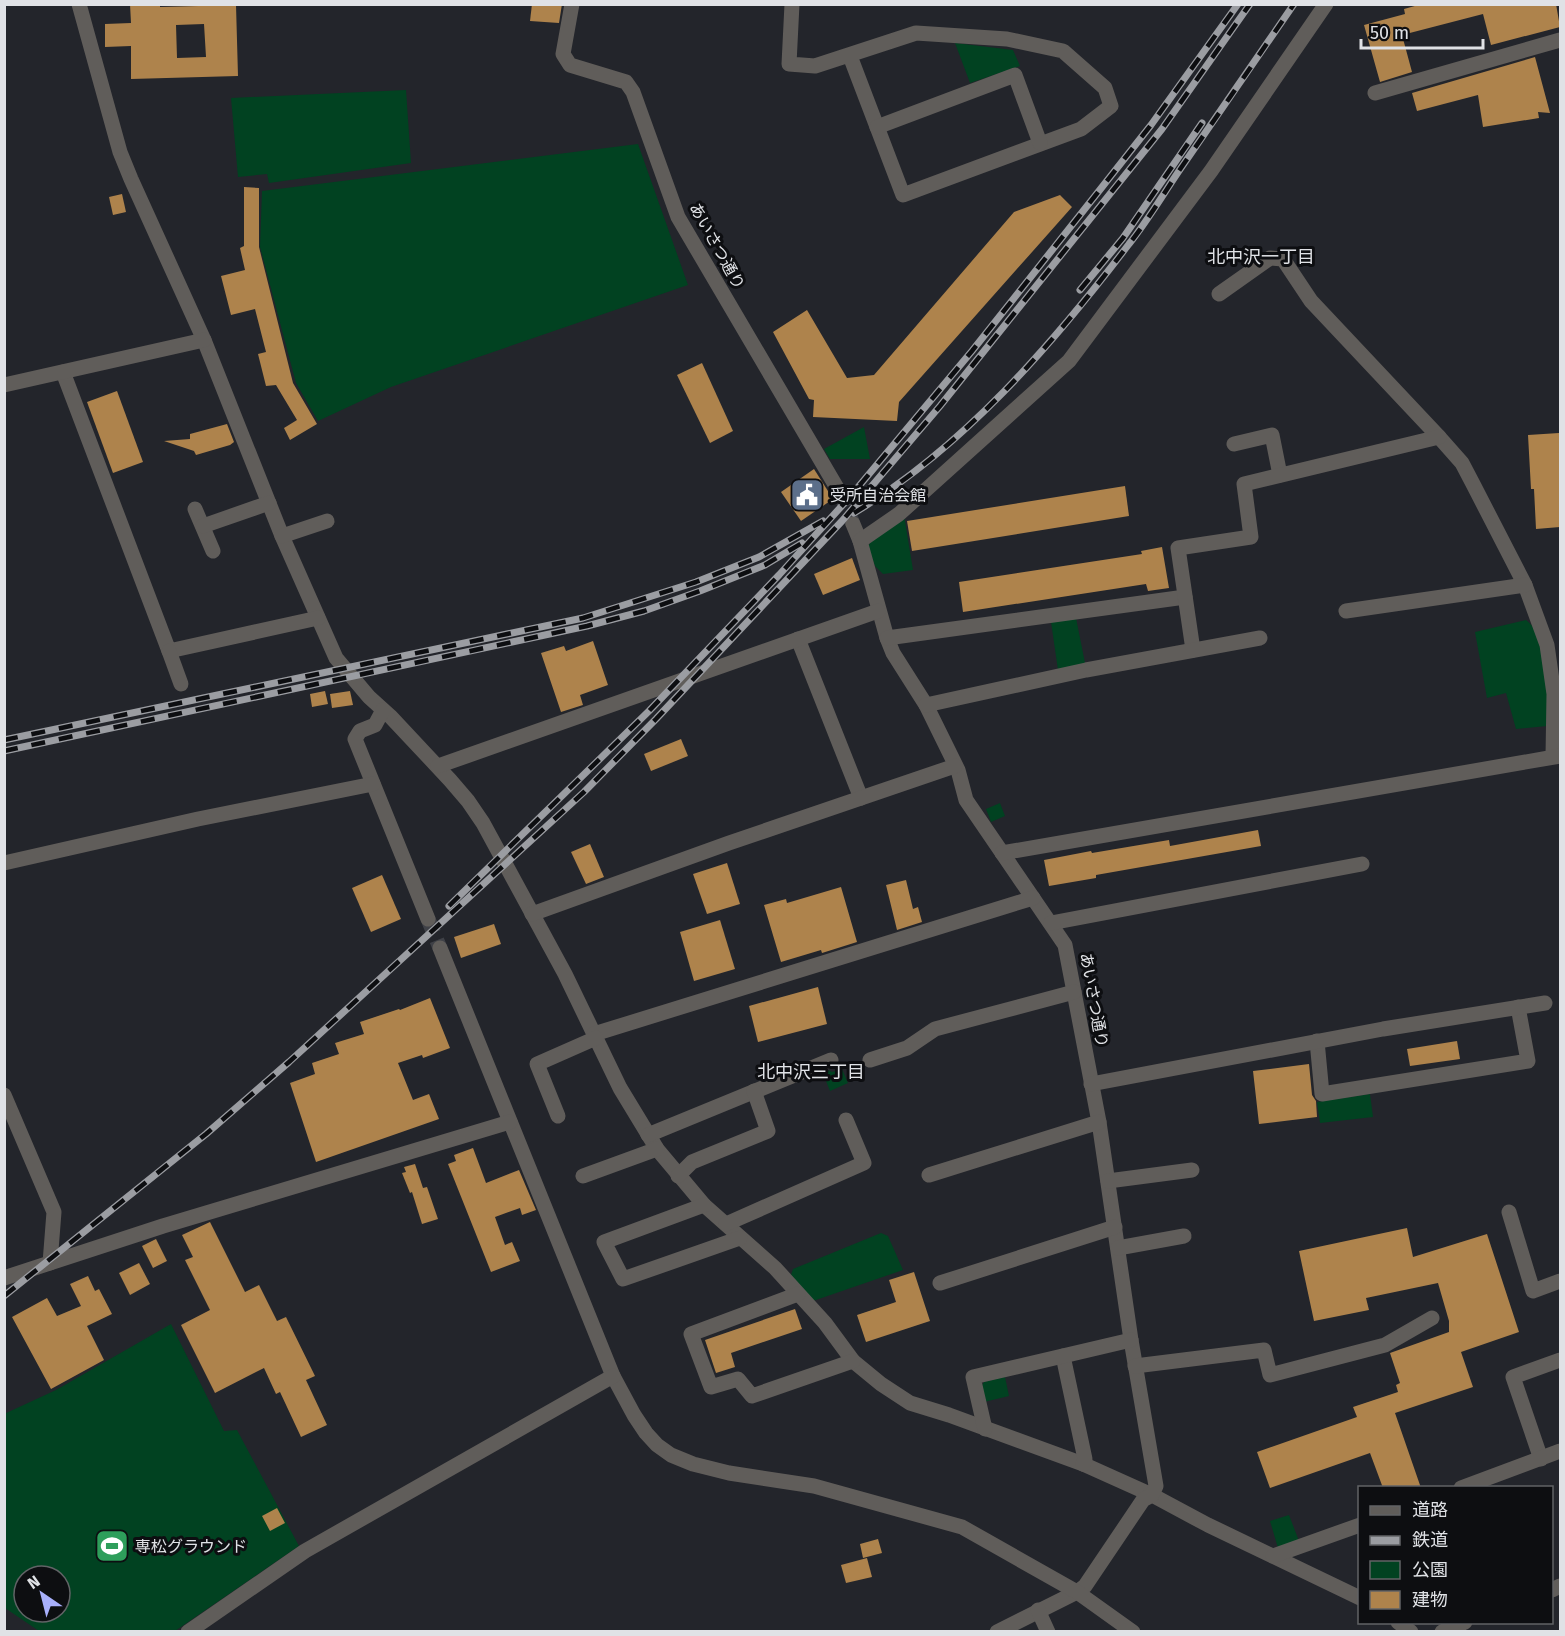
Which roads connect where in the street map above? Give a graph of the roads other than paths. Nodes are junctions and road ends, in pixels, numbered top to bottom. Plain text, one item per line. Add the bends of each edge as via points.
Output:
1 (79, 4) edge
2 (572, 4) edge
3 (792, 4) edge
4 (1326, 4) edge
5 (1560, 40) edge
6 (850, 56) junction
7 (1375, 93) dead end
8 (877, 127) junction
9 (1040, 143) junction
10 (1219, 294) dead end
11 (204, 340) junction
12 (63, 372) junction
13 (4, 385) edge
14 (1439, 437) junction
15 (1234, 444) dead end
16 (1280, 475) junction
17 (840, 493) tunnel mouth
18 (269, 504) junction
19 (195, 509) dead end
20 (327, 521) dead end
21 (853, 524) tunnel mouth
22 (203, 526) junction
23 (282, 536) junction
24 (860, 541) junction
25 (213, 551) dead end
26 (1526, 585) junction
27 (1185, 597) junction
28 (1346, 611) dead end
29 (878, 612) junction
30 (318, 618) junction
31 (887, 638) junction
32 (1260, 638) dead end
33 (798, 639) junction
34 (1193, 650) junction
35 (169, 651) junction
36 (182, 684) dead end
37 (926, 705) junction
38 (383, 710) junction
39 (1556, 756) edge
40 (438, 766) junction
41 (955, 766) junction
42 (373, 784) junction
43 (861, 798) junction
44 (1002, 853) junction
45 (4, 863) edge
46 (1362, 864) dead end
47 (1033, 898) junction
48 (532, 914) junction
49 (428, 919) tunnel mouth
50 (1051, 923) junction
51 (440, 948) tunnel mouth
52 (1074, 992) junction
53 (1545, 1002) dead end
54 (1518, 1008) junction
55 (595, 1036) junction
56 (1317, 1041) junction
57 (831, 1060) dead end
58 (870, 1060) dead end
59 (1091, 1084) junction
60 (754, 1091) junction
61 (4, 1095) edge
62 (558, 1116) dead end
63 (846, 1120) dead end
64 (510, 1122) junction
65 (1099, 1122) junction
66 (648, 1135) junction
67 (657, 1149) junction
68 (1192, 1170) dead end
69 (928, 1175) dead end
70 (583, 1176) dead end
71 (678, 1176) junction
72 (1108, 1181) junction
73 (704, 1205) junction
74 (1509, 1212) dead end
75 (726, 1224) junction
76 (1115, 1227) junction
77 (1184, 1236) dead end
78 (740, 1238) junction
79 (1118, 1248) junction
80 (50, 1263) junction
81 (4, 1278) edge
82 (1560, 1281) edge
83 (940, 1283) dead end
84 (798, 1294) junction
85 (1432, 1318) dead end
86 (1131, 1340) junction
87 (1063, 1356) junction
88 (1560, 1360) edge
89 (854, 1361) junction
90 (1135, 1366) junction
91 (613, 1376) junction
92 (985, 1429) junction
93 (1560, 1451) edge
94 (1541, 1459) junction
95 (1083, 1464) junction
96 (1467, 1486) edge
97 (1152, 1495) junction
98 (1358, 1525) edge
99 (1273, 1556) junction
100 (1077, 1592) junction
101 (1358, 1598) edge
102 (1038, 1611) junction
103 (1462, 1624) edge
104 (188, 1632) edge
105 (997, 1632) edge
106 (1048, 1632) edge
107 (1133, 1632) edge
108 (1442, 1632) edge

1 - 11 street via 120,152
2 - 17 street, あいさつ通り via 563,54 570,65 626,82 633,92 678,217
3 - 6 street via 789,64 815,66
4 - 24 street via 1211,171 1069,361 899,514
5 - 7 street
6 - 8 street
6 - 9 street via 916,33 1007,39 1063,51 1105,88 1111,106 1081,129
8 - 9 street via 903,195
8 - 9 street via 1015,75
10 - 14 street via 1270,258 1283,259 1311,301
11 - 12 street
11 - 18 street
12 - 13 street
12 - 35 street
14 - 16 street
14 - 26 street via 1462,463
15 - 16 street via 1272,435
16 - 27 street via 1244,484 1251,537 1178,548
18 - 22 street
18 - 23 street
19 - 22 street
20 - 23 street
21 - 24 street, あいさつ通り
22 - 25 street
23 - 30 street
24 - 29 street, あいさつ通り
26 - 28 street
26 - 39 street via 1547,645 1554,694
27 - 31 street
27 - 34 street
29 - 31 street, あいさつ通り
29 - 33 street
30 - 35 street
30 - 38 street via 342,667
31 - 37 street, あいさつ通り
32 - 34 street
33 - 40 street
33 - 43 street
34 - 37 street
35 - 36 street
37 - 41 street, あいさつ通り
38 - 40 street
38 - 42 street via 375,725 360,731 356,739
39 - 44 street
40 - 48 street via 483,823
41 - 43 street
41 - 44 street, あいさつ通り via 966,800
42 - 45 street
42 - 49 street
43 - 48 street
44 - 47 street, あいさつ通り
46 - 50 street
47 - 50 street, あいさつ通り
47 - 55 street
48 - 55 street
50 - 52 street, あいさつ通り via 1065,945
51 - 64 street
52 - 58 street via 935,1029 907,1048
52 - 59 street, あいさつ通り
53 - 54 street
54 - 56 street
54 - 56 street via 1533,1060 1323,1094
55 - 62 street via 537,1064
55 - 66 street
56 - 59 street
57 - 60 street
59 - 65 street, あいさつ通り
60 - 66 street
60 - 71 street via 768,1131 692,1162
61 - 80 street via 54,1212
63 - 75 street via 864,1163
64 - 80 street
64 - 91 street
65 - 69 street
65 - 72 street, あいさつ通り
66 - 67 street
67 - 70 street
67 - 71 street
68 - 72 street
71 - 73 street
72 - 76 street, あいさつ通り
73 - 75 street
73 - 78 street via 604,1242 623,1279
74 - 82 street via 1533,1291
75 - 78 street
76 - 79 street, あいさつ通り
76 - 83 street
77 - 79 street
78 - 84 street
79 - 86 street, あいさつ通り
80 - 81 street
84 - 89 street
84 - 89 street via 691,1334 711,1387 738,1379 752,1396
85 - 90 street via 1385,1345 1270,1375 1264,1350
86 - 87 street
86 - 90 street, あいさつ通り
87 - 92 street via 973,1377
87 - 95 street
88 - 94 street via 1513,1377
89 - 92 street via 910,1403
90 - 97 street, あいさつ通り via 1156,1486
91 - 100 street via 646,1433 671,1455 729,1473 814,1486 962,1527
91 - 104 street via 305,1551
92 - 95 street
93 - 94 street
94 - 96 street
95 - 97 street
97 - 99 street
97 - 100 street via 1143,1500 1085,1586
98 - 99 street
99 - 101 street
100 - 102 street
100 - 107 street
102 - 105 street
102 - 106 street
103 - 108 street

